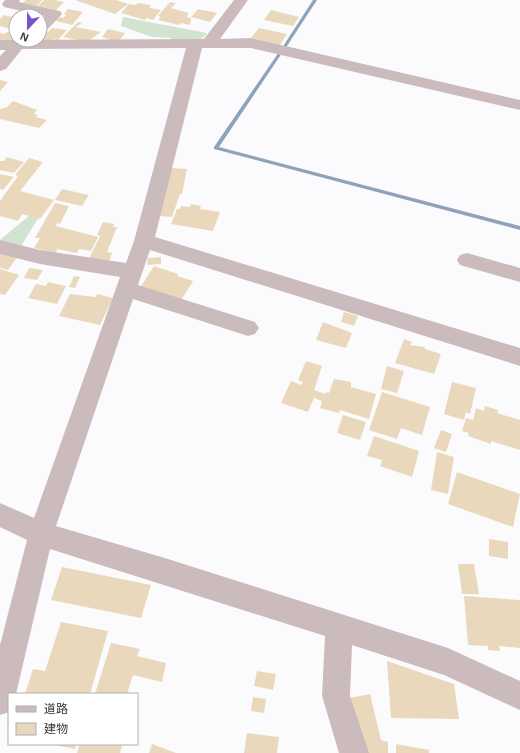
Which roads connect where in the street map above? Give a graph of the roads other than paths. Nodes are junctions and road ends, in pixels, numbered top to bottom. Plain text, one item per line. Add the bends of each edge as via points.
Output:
1 (13, 0) edge
2 (236, 1) edge
3 (27, 8) edge
4 (48, 12) edge
5 (48, 21) edge
6 (48, 43) edge
7 (202, 44) junction
8 (19, 48) edge
9 (0, 66) edge
10 (520, 106) edge
11 (144, 241) junction
12 (0, 247) edge
13 (466, 260) dead end
14 (520, 275) edge
15 (129, 280) junction
16 (248, 328) dead end
17 (520, 357) edge
18 (0, 515) edge
19 (41, 534) junction
20 (338, 627) junction
21 (520, 696) edge
22 (0, 700) edge
23 (354, 753) edge

1 - 3 street via 9,4
2 - 7 street
4 - 5 street via 55,14
6 - 7 street
7 - 10 street via 251,43
7 - 11 street
8 - 9 street
11 - 15 street
11 - 17 street
12 - 15 street
13 - 14 street
15 - 16 street
15 - 19 street
18 - 19 street
19 - 20 street
19 - 22 street
20 - 21 street via 448,662
20 - 23 street via 336,696

